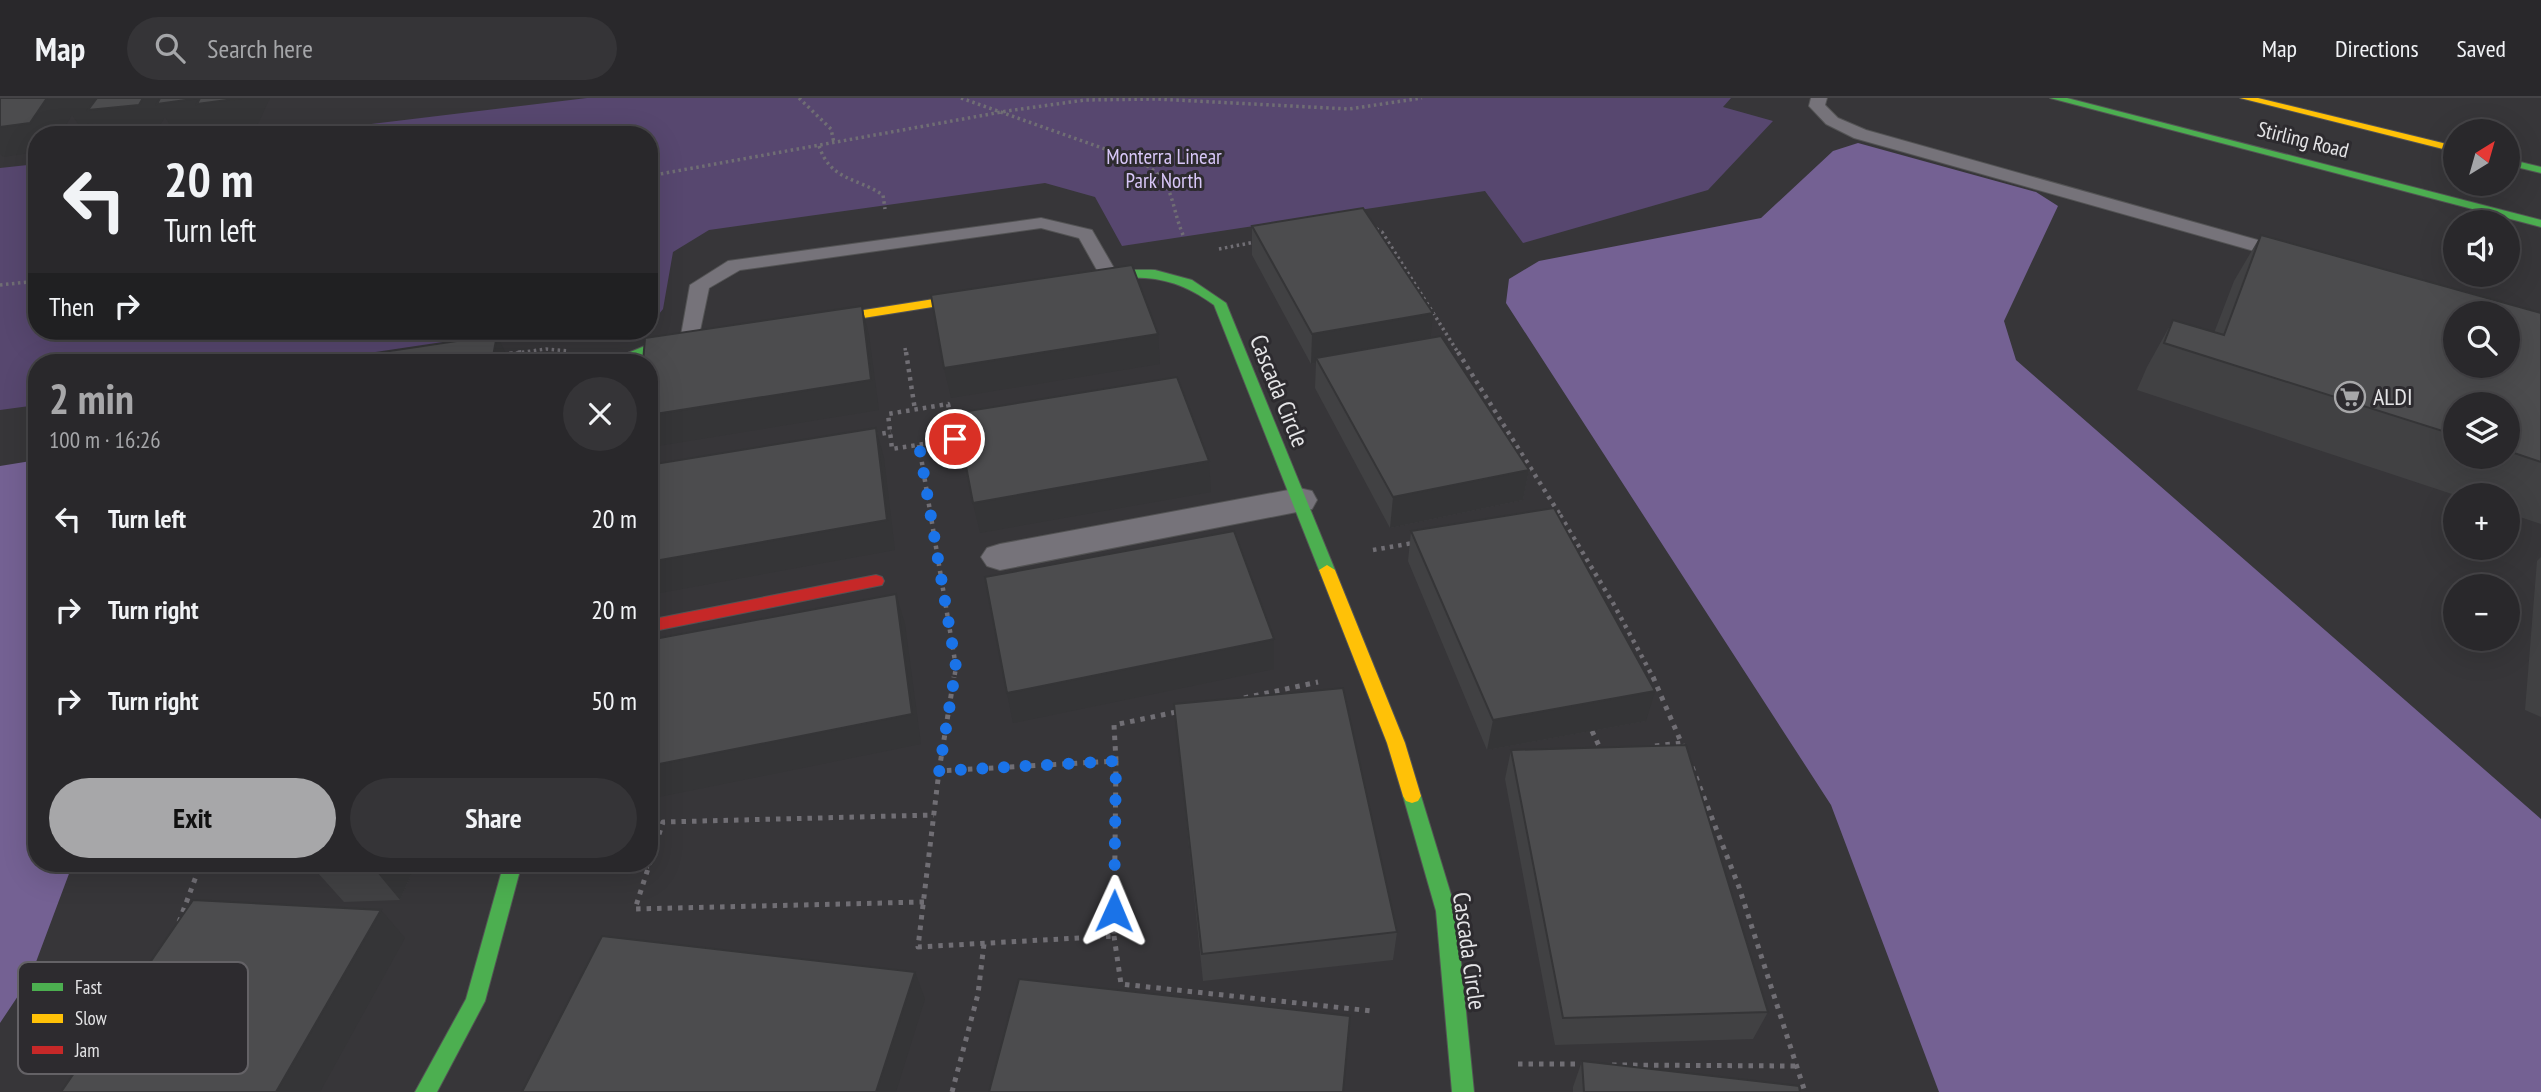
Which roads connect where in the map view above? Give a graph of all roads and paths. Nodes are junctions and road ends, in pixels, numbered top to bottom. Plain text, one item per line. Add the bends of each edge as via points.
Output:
1 (799, 98) edge
2 (961, 98) edge
3 (1422, 98) edge
4 (1819, 98) edge
5 (2055, 98) edge
6 (2245, 98) edge
7 (999, 113) junction
8 (834, 143) junction
9 (819, 146) junction
10 (2443, 146) edge
11 (2520, 165) edge
12 (2541, 170) edge
13 (658, 174) edge
14 (887, 218) dead end
15 (2541, 224) edge
16 (1360, 225) edge
17 (1183, 235) dead end
18 (1267, 240) edge
19 (1211, 252) dead end
20 (2310, 261) edge
21 (1109, 275) junction
22 (28, 282) edge
23 (1069, 282) edge
24 (0, 285) edge
25 (1004, 292) edge
26 (794, 325) edge
27 (903, 335) dead end
28 (716, 337) edge
29 (690, 341) junction
30 (1456, 350) junction
31 (1443, 352) edge
32 (577, 353) dead end
33 (507, 354) edge
34 (634, 354) edge
35 (915, 410) junction
36 (965, 419) edge
37 (951, 422) junction
38 (891, 432) junction
39 (864, 436) edge
40 (919, 445) junction
41 (1299, 500) junction
42 (1560, 515) junction
43 (1547, 518) edge
44 (1413, 543) edge
45 (1373, 550) dead end
46 (1000, 557) dead end
47 (876, 581) dead end
48 (658, 623) edge
49 (1319, 682) dead end
50 (1237, 699) edge
51 (1182, 711) edge
52 (1592, 731) edge
53 (1682, 743) junction
54 (1642, 748) edge
55 (1615, 751) edge
56 (1116, 761) junction
57 (939, 771) junction
58 (934, 815) junction
59 (658, 838) edge
60 (198, 872) edge
61 (511, 872) edge
62 (647, 872) edge
63 (924, 902) junction
64 (177, 926) edge
65 (1114, 936) junction
66 (984, 944) junction
67 (1372, 1011) dead end
68 (1510, 1064) dead end
69 (1592, 1064) edge
70 (1605, 1065) edge
71 (1797, 1066) junction
72 (426, 1092) edge
73 (951, 1092) edge
74 (1463, 1092) edge
75 (1805, 1092) edge

1 - 8 path via 831,129
2 - 7 path
3 - 7 path via 1349,109 1123,98
4 - 20 lane via 1817,106 1832,121 1860,134
5 - 15 street, Stirling Road
6 - 10 street, Stirling Road
7 - 8 path
7 - 17 path via 1139,161 1162,176
8 - 9 path
9 - 13 path
9 - 14 path via 826,165 839,176 874,187 883,195
11 - 12 street
16 - 30 path via 1382,232
18 - 19 path
21 - 23 street, Cascada Circle
21 - 29 lane via 1086,234 1041,223 735,265 700,285
21 - 41 street, Cascada Circle via 1156,272 1182,278 1220,303
22 - 24 path
25 - 26 street
27 - 35 path
28 - 29 street
29 - 34 street via 657,345
30 - 31 path
30 - 42 path
32 - 33 path via 546,349
35 - 37 path via 948,404
35 - 38 path via 888,414
36 - 37 path
37 - 40 path via 955,439
38 - 39 path
38 - 40 path via 892,449
40 - 57 path via 956,667
41 - 46 street
41 - 74 street, Cascada Circle via 1396,743 1446,911
42 - 43 path
42 - 53 path via 1646,665
44 - 45 path
47 - 48 street
49 - 50 path
51 - 56 path via 1114,725
52 - 55 path via 1602,752
53 - 54 path
53 - 71 path via 1712,811
56 - 57 path
56 - 65 path
57 - 58 path
58 - 59 path via 663,822
58 - 63 path
60 - 64 path
61 - 72 street via 475,1002
62 - 63 path via 635,909
63 - 66 path via 918,947
65 - 66 path
65 - 67 path via 1121,984
66 - 73 path via 978,994
68 - 69 path
70 - 71 path
71 - 75 path

